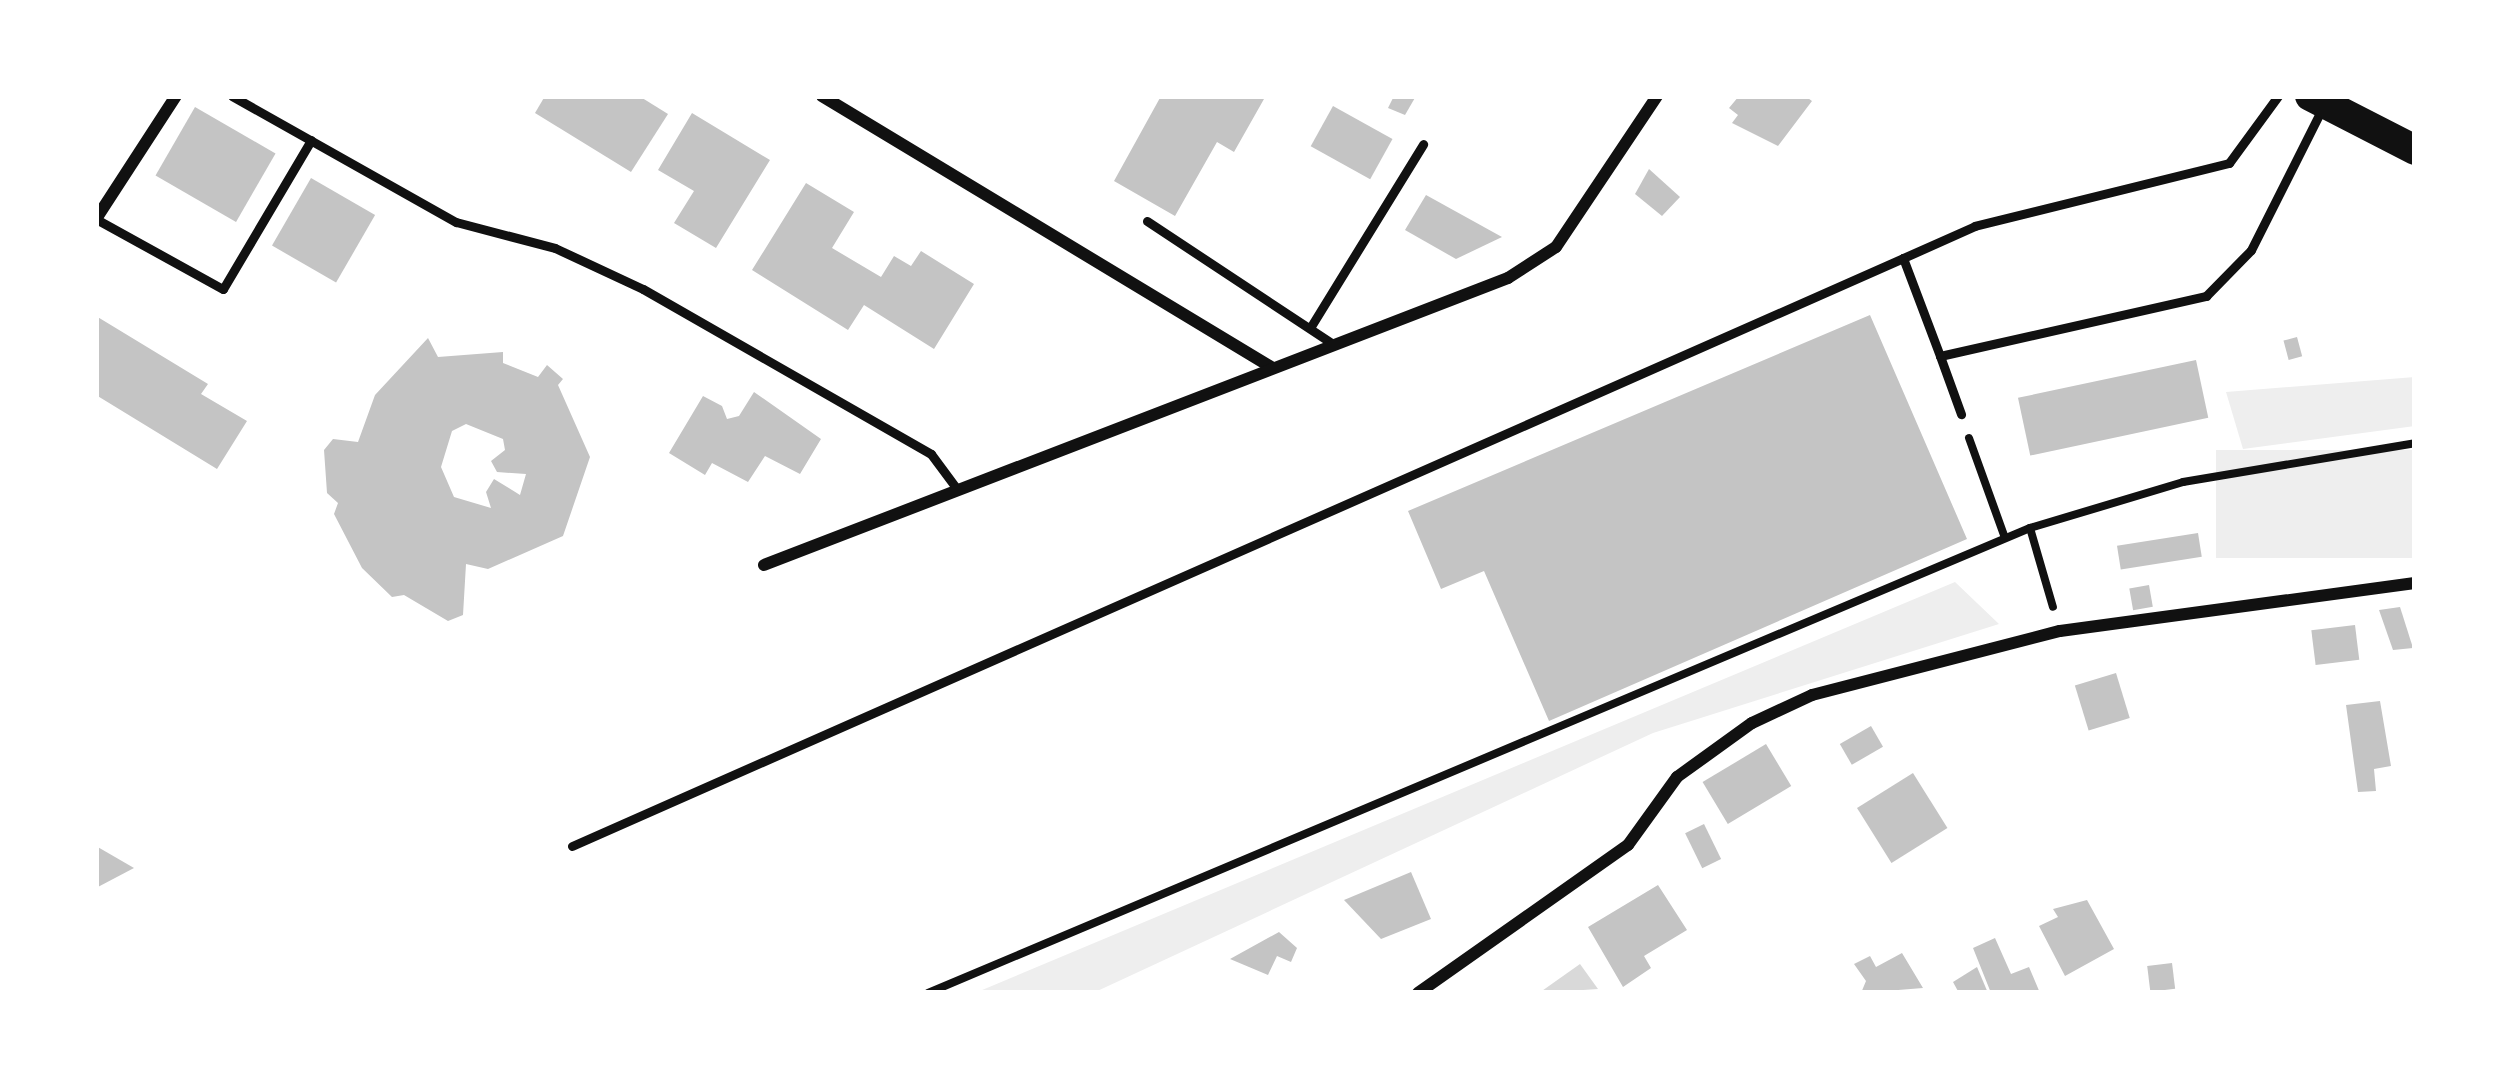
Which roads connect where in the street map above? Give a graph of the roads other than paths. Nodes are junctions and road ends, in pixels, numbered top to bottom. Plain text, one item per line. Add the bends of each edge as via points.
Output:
1 (176, 96) edge
2 (232, 96) edge
3 (822, 96) edge
4 (1657, 96) edge
5 (2278, 96) edge
6 (2318, 100) edge
7 (310, 140) junction
8 (1423, 143) dead end
9 (2415, 150) edge
10 (96, 219) edge
11 (1147, 221) dead end
12 (1903, 258) junction
13 (1310, 328) junction
14 (1333, 344) junction
15 (1940, 356) junction
16 (1271, 367) junction
17 (1960, 414) road end
18 (957, 489) junction
19 (764, 565) dead end
20 (2415, 584) edge
21 (572, 846) dead end
22 (1418, 993) edge

1 - 10 street
2 - 7 lane
3 - 16 street
4 - 14 street via 1556,247 1508,278
5 - 12 lane via 2229,163 1976,226
6 - 9 main road
6 - 15 lane via 2251,250 2206,296
7 - 10 lane via 223,289
7 - 18 lane via 456,222 555,248 643,289 931,454
8 - 13 lane
11 - 13 lane
12 - 15 lane
12 - 21 lane
13 - 14 lane
14 - 16 street
15 - 17 lane
16 - 18 street
18 - 19 street
20 - 22 street via 2060,631 1812,695 1752,722 1677,777 1628,845 1496,946

